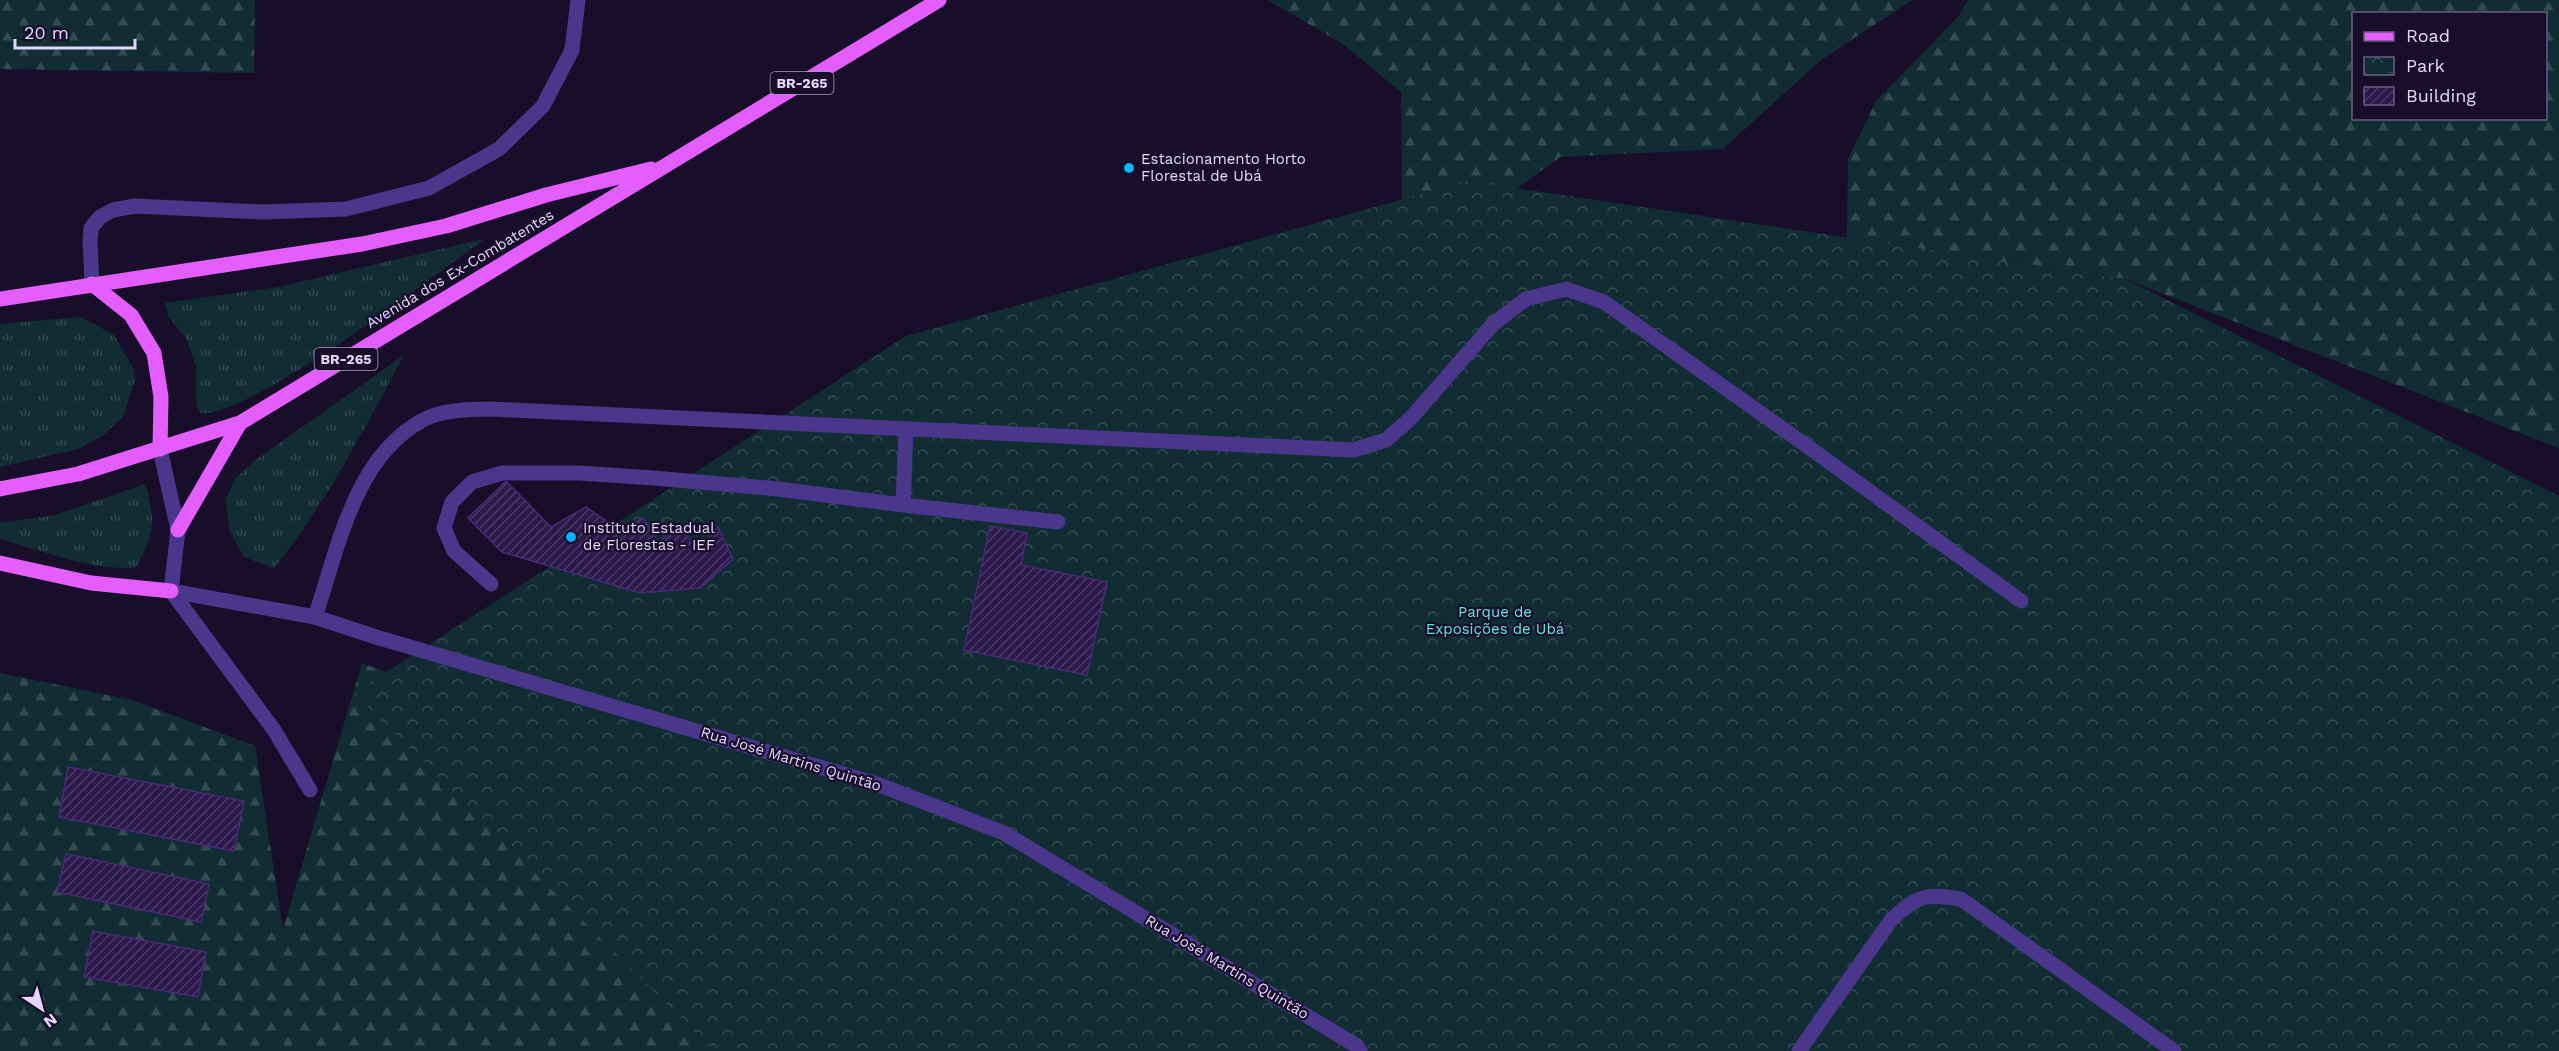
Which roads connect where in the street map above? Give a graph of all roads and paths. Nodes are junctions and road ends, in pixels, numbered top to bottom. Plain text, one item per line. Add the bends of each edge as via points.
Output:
1 (578, 0) edge
2 (939, 0) edge
3 (665, 165) junction
4 (92, 284) junction
5 (0, 299) edge
6 (240, 423) junction
7 (906, 430) junction
8 (160, 449) junction
9 (0, 489) edge
10 (903, 505) junction
11 (1058, 522) dead end
12 (178, 530) junction
13 (0, 563) edge
14 (491, 584) dead end
15 (171, 591) junction
16 (2021, 601) dead end
17 (315, 617) junction
18 (310, 790) dead end
19 (1361, 1049) edge
20 (1799, 1051) edge
21 (2174, 1051) edge

1 - 4 lane via 572,50 543,106 499,149 429,188 346,209 263,212 135,206 113,210 100,217 92,228
2 - 3 main road, Avenida dos Ex-Combatentes / BR-265
3 - 4 main road, Avenida dos Ex-Combatentes / BR-265 via 546,195 446,226 362,244
3 - 6 main road, Avenida dos Ex-Combatentes / BR-265
4 - 5 main road, Avenida dos Ex-Combatentes / BR-265
4 - 8 main road via 131,315 154,352 161,397
6 - 8 main road, Avenida dos Ex-Combatentes / BR-265
6 - 12 main road
7 - 10 lane
7 - 16 lane via 1353,450 1386,440 1411,418 1493,324 1526,298 1566,289 1604,302
7 - 17 lane via 452,411 424,420 375,462 353,503
8 - 9 main road, Avenida dos Ex-Combatentes / BR-265 via 78,474
8 - 12 lane
10 - 11 lane
10 - 14 lane via 654,478 502,472 472,482 452,502 444,528 454,551
12 - 15 lane
13 - 15 main road via 92,583
15 - 17 lane, Rua José Martins Quintão
15 - 18 lane via 274,730
17 - 19 lane, Rua José Martins Quintão via 877,784 1004,833
20 - 21 lane via 1892,920 1911,902 1935,894 1961,899

